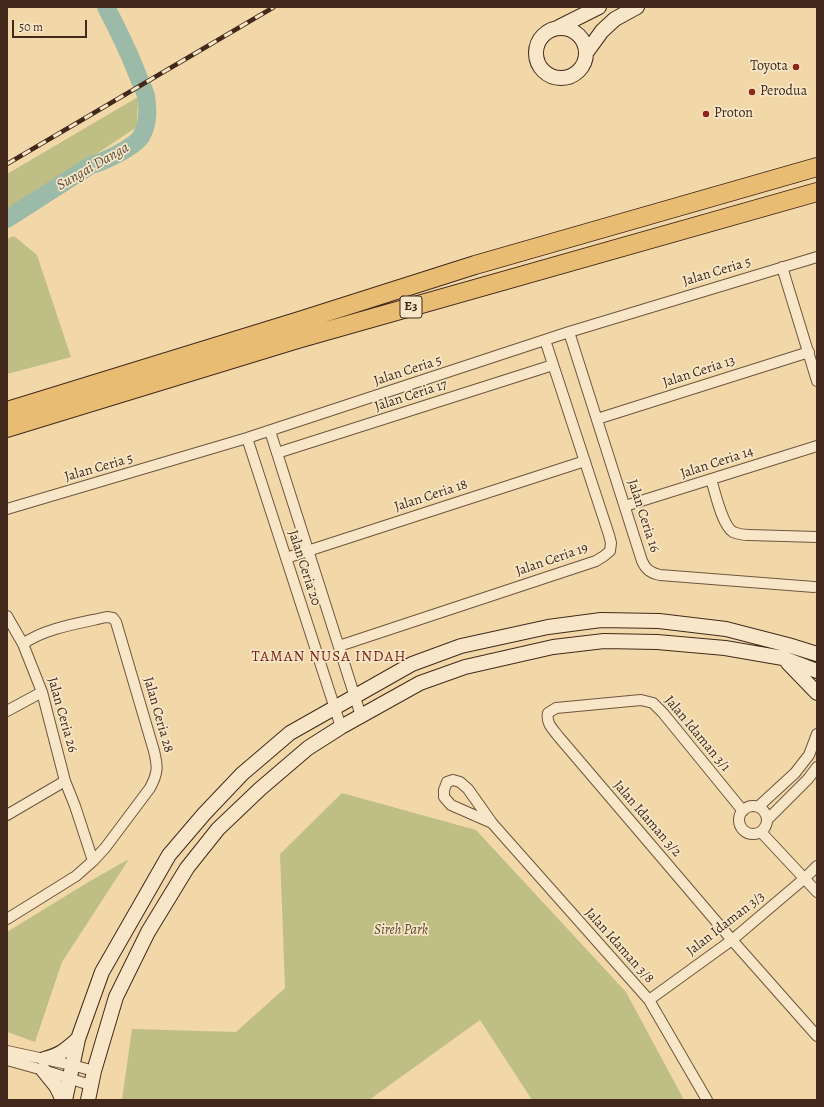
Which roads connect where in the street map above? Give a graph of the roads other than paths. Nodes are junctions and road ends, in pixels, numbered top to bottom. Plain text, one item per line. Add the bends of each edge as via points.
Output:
1 (599, 7) edge
2 (637, 7) edge
3 (559, 27) junction
4 (586, 53) junction
5 (817, 167) edge
6 (817, 192) edge
7 (817, 257) edge
8 (782, 267) junction
9 (569, 332) junction
10 (545, 340) junction
11 (809, 352) junction
12 (553, 365) junction
13 (817, 380) edge
14 (7, 411) edge
15 (597, 419) junction
16 (7, 428) edge
17 (270, 431) junction
18 (246, 438) junction
19 (817, 446) edge
20 (277, 453) junction
21 (585, 461) junction
22 (711, 479) junction
23 (625, 506) junction
24 (7, 509) edge
25 (817, 538) edge
26 (308, 551) junction
27 (286, 558) junction
28 (814, 587) dead end
29 (7, 616) edge
30 (22, 644) junction
31 (339, 646) junction
32 (817, 654) edge
33 (783, 658) junction
34 (817, 671) edge
35 (42, 692) junction
36 (817, 693) edge
37 (355, 696) junction
38 (335, 707) junction
39 (7, 711) edge
40 (548, 713) joint
41 (361, 716) junction
42 (341, 727) junction
43 (817, 734) edge
44 (817, 767) edge
45 (65, 781) junction
46 (758, 807) junction
47 (743, 811) junction
48 (7, 815) edge
49 (767, 820) junction
50 (492, 823) junction
51 (761, 832) junction
52 (93, 861) junction
53 (817, 866) edge
54 (805, 878) junction
55 (817, 892) edge
56 (7, 919) edge
57 (732, 940) junction
58 (649, 1000) junction
59 (817, 1036) edge
60 (78, 1039) junction
61 (7, 1051) edge
62 (7, 1060) edge
63 (44, 1064) junction
64 (72, 1065) junction
65 (94, 1071) junction
66 (69, 1079) junction
67 (90, 1086) junction
68 (64, 1100) edge
69 (88, 1100) edge
70 (707, 1100) edge

1 - 3 main road
2 - 4 main road via 615,19 602,31
3 - 4 main road via 567,28 581,37
3 - 4 main road via 544,34 536,48 538,64 543,71 558,78 574,74 585,61
5 - 14 highway, E3 via 475,265
6 - 16 highway, E3 via 298,339
7 - 8 street, Jalan Ceria 5
8 - 9 street, Jalan Ceria 5
8 - 11 street
9 - 10 street, Jalan Ceria 5
9 - 15 street, Jalan Ceria 16
10 - 12 street, Jalan Ceria 19
10 - 17 street, Jalan Ceria 5
11 - 13 street
11 - 15 street, Jalan Ceria 13
12 - 20 street, Jalan Ceria 17
12 - 21 street, Jalan Ceria 19
15 - 23 street, Jalan Ceria 16
17 - 18 street, Jalan Ceria 5
17 - 20 street, Jalan Ceria 20
18 - 24 street, Jalan Ceria 5
18 - 27 street, Jalan Ceria 20
19 - 22 street, Jalan Ceria 14
20 - 26 street, Jalan Ceria 20
21 - 26 street, Jalan Ceria 18
21 - 31 street, Jalan Ceria 19 via 611,543 610,551 604,556 596,561
22 - 23 street, Jalan Ceria 14
22 - 25 street via 724,521 734,532
23 - 28 street, Jalan Ceria 16 via 642,561 653,574
26 - 27 street, Jalan Ceria 18
26 - 31 street, Jalan Ceria 20
27 - 38 street, Jalan Ceria 20
29 - 30 street, Jalan Ceria 26
30 - 35 street, Jalan Ceria 26
30 - 52 street, Jalan Ceria 28 via 49,631 107,617 113,618 116,622 154,751 157,770 150,788
31 - 37 street, Jalan Ceria 20
32 - 37 main road via 726,629 659,621 601,620 548,627 461,646 412,664
33 - 34 main road
33 - 36 main road
33 - 41 main road via 725,648 657,642 604,641 553,647 464,667 420,683
35 - 39 street
35 - 45 street, Jalan Ceria 26
37 - 38 main road
37 - 41 street, Jalan Ceria 20
38 - 42 street, Jalan Ceria 20
38 - 60 main road via 290,733 242,774 169,855 102,972
40 - 47 street, Jalan Idaman 3/1 via 556,708 633,700 653,703
40 - 57 street, Jalan Idaman 3/2 via 550,726 558,736
41 - 42 main road
42 - 65 main road via 308,748 260,789 218,829 187,868 148,932 116,998
43 - 46 street via 809,754 795,773
44 - 49 street
45 - 48 street
45 - 52 street, Jalan Ceria 26
46 - 47 street via 750,807
46 - 49 street via 764,812
47 - 51 street via 739,819 741,828 753,834
49 - 51 street
50 - 50 street, Jalan Idaman 3/8 via 451,806 444,797 447,782 460,782 468,789
50 - 58 street, Jalan Idaman 3/8
51 - 54 street
52 - 56 street, Jalan Ceria 28 via 76,876
53 - 54 street, Jalan Idaman 3/3
54 - 55 street
54 - 57 street, Jalan Idaman 3/3
57 - 58 street, Jalan Idaman 3/3
57 - 59 street, Jalan Idaman 3/2
58 - 70 street, Jalan Idaman 3/8
60 - 63 main road
60 - 64 main road
61 - 63 street
62 - 63 street
63 - 64 street
63 - 66 street
63 - 68 main road
64 - 65 street
64 - 66 main road
65 - 67 main road
66 - 67 street
66 - 68 main road
67 - 69 main road

